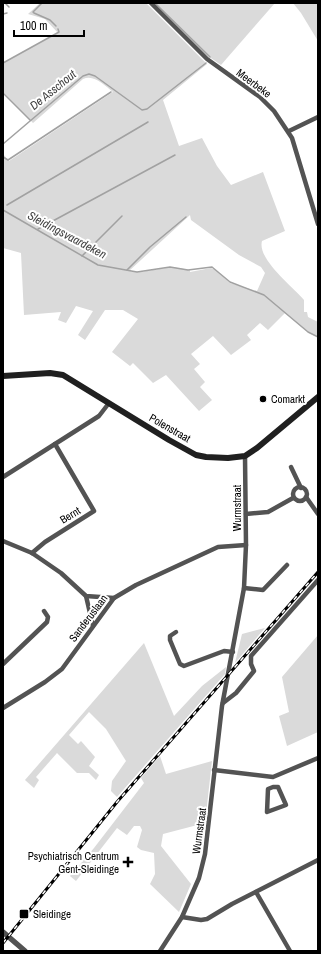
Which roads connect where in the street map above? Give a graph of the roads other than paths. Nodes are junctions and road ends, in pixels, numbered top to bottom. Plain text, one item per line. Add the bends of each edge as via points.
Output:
1 (151, 3) edge
2 (318, 117) edge
3 (289, 131) junction
4 (318, 224) edge
5 (3, 376) edge
6 (318, 397) edge
7 (110, 403) junction
8 (55, 444) junction
9 (245, 456) junction
10 (291, 467) dead end
11 (3, 477) edge
12 (301, 488) junction
13 (306, 497) junction
14 (293, 498) junction
15 (246, 514) junction
16 (318, 514) edge
17 (3, 541) edge
18 (246, 545) junction
19 (32, 553) junction
20 (287, 565) dead end
21 (318, 580) edge
22 (244, 588) junction
23 (86, 596) junction
24 (114, 598) junction
25 (44, 611) dead end
26 (93, 626) junction
27 (176, 632) dead end
28 (233, 652) junction
29 (3, 664) edge
30 (223, 703) junction
31 (3, 708) edge
32 (318, 758) edge
33 (214, 770) junction
34 (272, 777) junction
35 (273, 787) junction
36 (318, 860) edge
37 (256, 892) junction
38 (182, 917) junction
39 (3, 932) edge
40 (25, 951) edge
41 (160, 951) edge
42 (290, 951) edge

1 - 3 street, Meerbeke via 207,59 267,103
2 - 3 street
3 - 4 street, Meerbeke
5 - 7 main road, Polenstraat via 50,373 63,375
6 - 9 main road, Polenstraat via 262,445
7 - 8 street via 99,416
7 - 9 main road, Polenstraat via 196,455 228,458
8 - 11 street
8 - 19 street, Bernt via 94,511
9 - 15 street, Wurmstraat
10 - 12 street
12 - 13 street via 305,490
12 - 14 street via 294,490
13 - 14 street via 300,501
13 - 16 street
14 - 15 street via 268,512
15 - 18 street, Wurmstraat
17 - 19 street
18 - 22 street, Wurmstraat
18 - 24 street, Sanderuslaan via 218,547
19 - 23 street via 61,573
20 - 22 street via 263,590
21 - 30 street via 251,656 250,664 254,671 236,693
22 - 28 street, Wurmstraat
23 - 24 street
23 - 26 street
24 - 26 street, Sanderuslaan
25 - 29 street via 48,617 47,622
26 - 31 street, Sanderuslaan via 62,669
27 - 28 street via 170,636 170,640 180,664 184,666 224,651
28 - 30 street, Wurmstraat
30 - 33 street, Wurmstraat
32 - 34 street
33 - 34 street
33 - 38 street, Wurmstraat via 205,854 199,878
34 - 35 street
35 - 35 street via 268,789 267,812 286,805 278,787
36 - 37 street
37 - 38 street via 207,920
37 - 42 street
38 - 41 street, Wurmstraat
39 - 40 street

